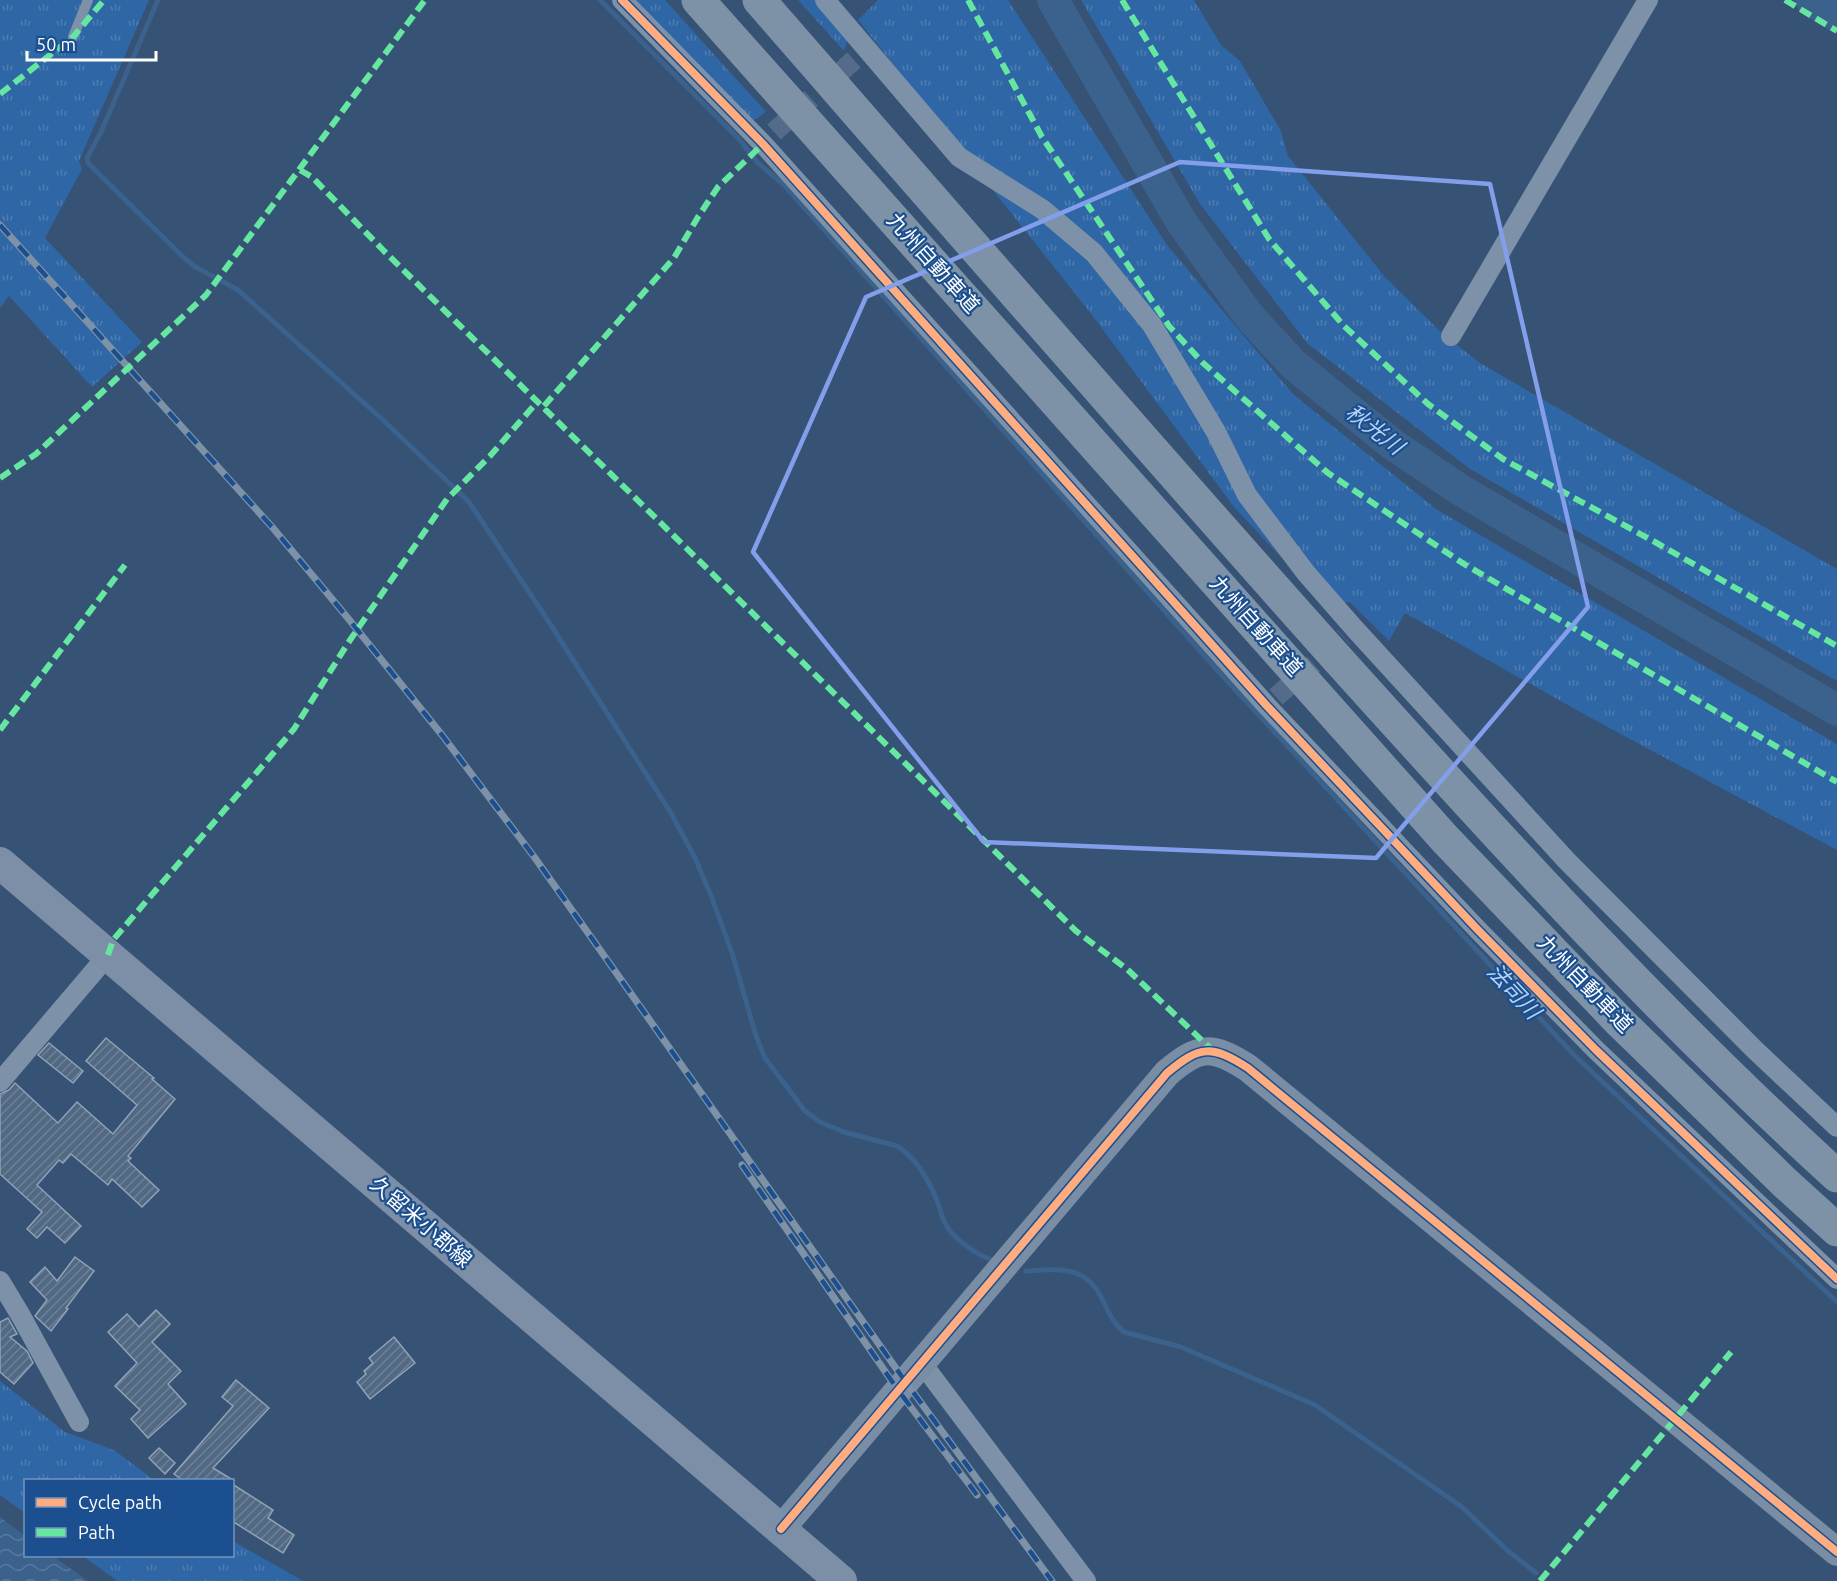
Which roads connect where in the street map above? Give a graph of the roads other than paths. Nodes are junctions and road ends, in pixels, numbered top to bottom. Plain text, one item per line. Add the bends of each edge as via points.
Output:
1 (88, 0) edge
2 (622, 0) edge
3 (698, 0) edge
4 (759, 0) edge
5 (825, 0) edge
6 (1648, 0) edge
7 (73, 37) dead end
8 (1451, 336) dead end
9 (0, 863) edge
10 (108, 955) junction
11 (0, 1082) edge
12 (1837, 1126) edge
13 (1837, 1176) edge
14 (1837, 1230) edge
15 (1837, 1279) edge
16 (0, 1281) edge
17 (921, 1362) junction
18 (79, 1422) dead end
19 (781, 1529) junction
20 (1837, 1552) edge
21 (841, 1581) edge
22 (1086, 1581) edge

1 - 7 lane
2 - 15 street via 769,138 1272,702 1596,1050
3 - 14 highway, 九州自動車道 via 1444,838 1620,1022
4 - 13 highway, 九州自動車道 via 1233,542 1476,812 1646,993
5 - 12 street via 860,54 959,157 1042,209 1094,253 1119,282 1164,344 1216,432 1247,495 1349,632 1567,861 1755,1050
6 - 8 street
9 - 10 main road, 久留米小郡線
10 - 11 street
10 - 19 main road, 久留米小郡線
16 - 18 street
17 - 19 street
17 - 20 street via 1167,1073 1183,1059 1212,1050 1248,1068
17 - 22 street
19 - 21 main road, 久留米小郡線

